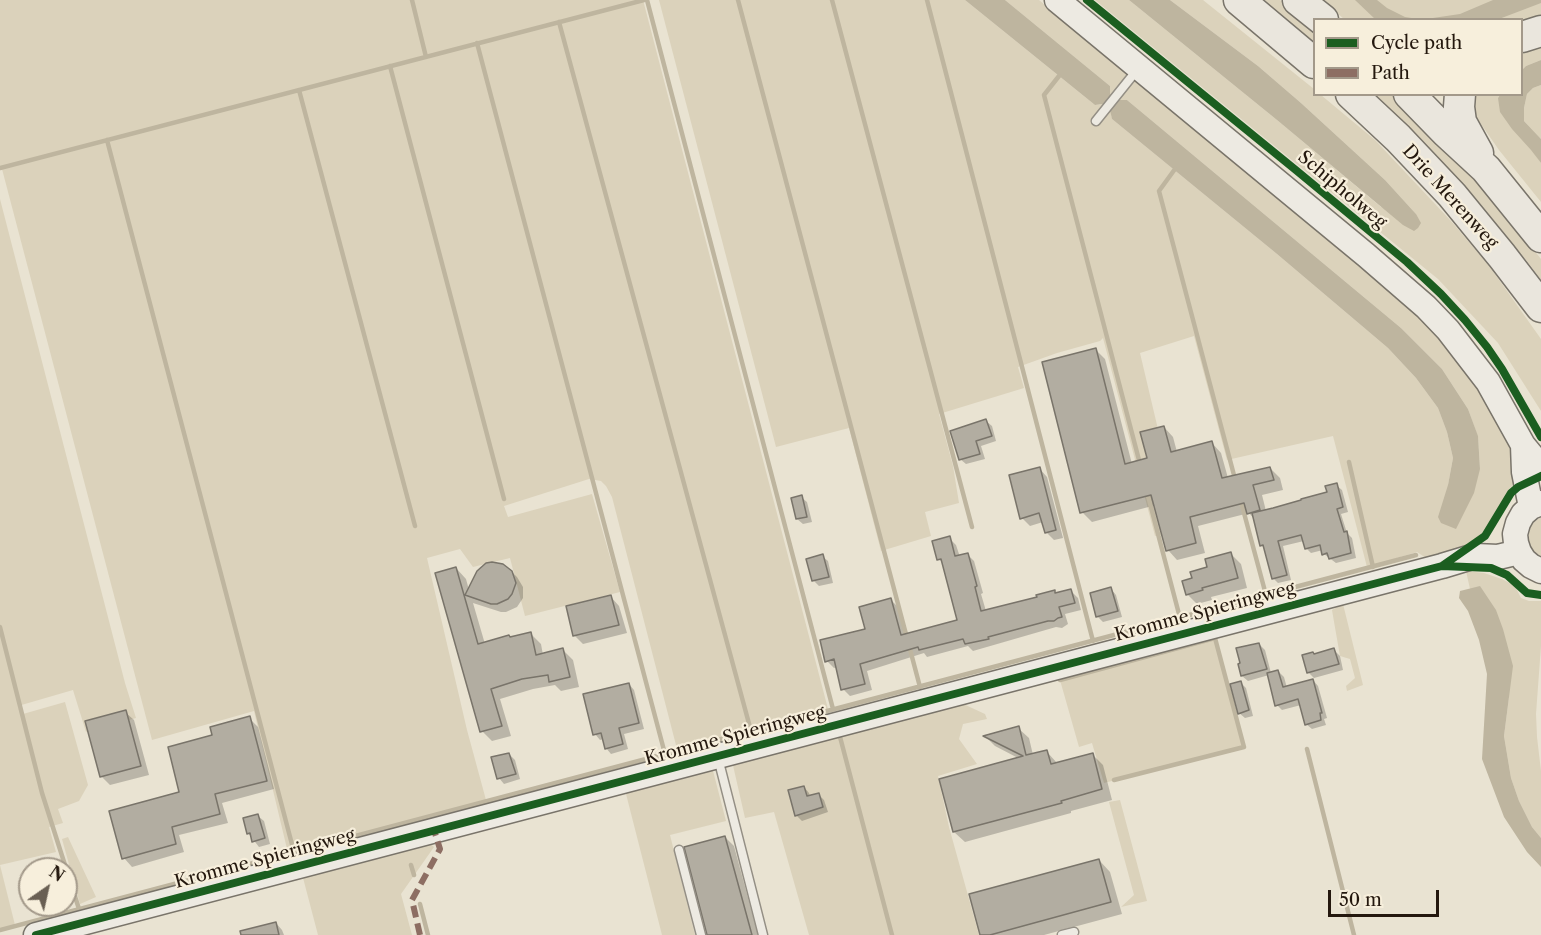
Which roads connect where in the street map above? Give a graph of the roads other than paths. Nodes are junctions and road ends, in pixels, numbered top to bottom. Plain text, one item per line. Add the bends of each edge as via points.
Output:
1 (1057, 0) edge
2 (1298, 0) edge
3 (1243, 5) edge
4 (1320, 18) edge
5 (1541, 31) edge
6 (1523, 36) edge
7 (1313, 62) edge
8 (1139, 68) junction
9 (1353, 96) edge
10 (1411, 96) edge
11 (1460, 96) edge
12 (1096, 121) dead end
13 (1486, 169) junction
14 (1541, 237) edge
15 (1541, 307) edge
16 (1523, 445) junction
17 (1541, 468) edge
18 (1536, 505) edge
19 (1517, 543) junction
20 (1541, 571) edge
21 (717, 756) junction
22 (679, 850) dead end
23 (1074, 932) dead end
24 (36, 935) edge
25 (701, 935) edge
26 (763, 935) edge
27 (1062, 935) edge

1 - 8 street, Schipholweg
2 - 4 highway
3 - 7 highway
5 - 6 highway
8 - 12 lane
8 - 16 street, Schipholweg via 1426,307 1488,382
9 - 15 highway, Drie Merenweg via 1452,195
10 - 13 highway
11 - 13 highway via 1461,122
13 - 14 highway
16 - 17 street, Schipholweg
16 - 18 street, Schipholweg via 1524,472
18 - 19 street via 1518,523
19 - 20 street via 1531,566
19 - 21 street, Kromme Spieringweg via 1495,540 1475,556 1431,569
21 - 24 street, Kromme Spieringweg
21 - 26 lane, Kromme Spieringweg
22 - 25 lane
23 - 27 lane

